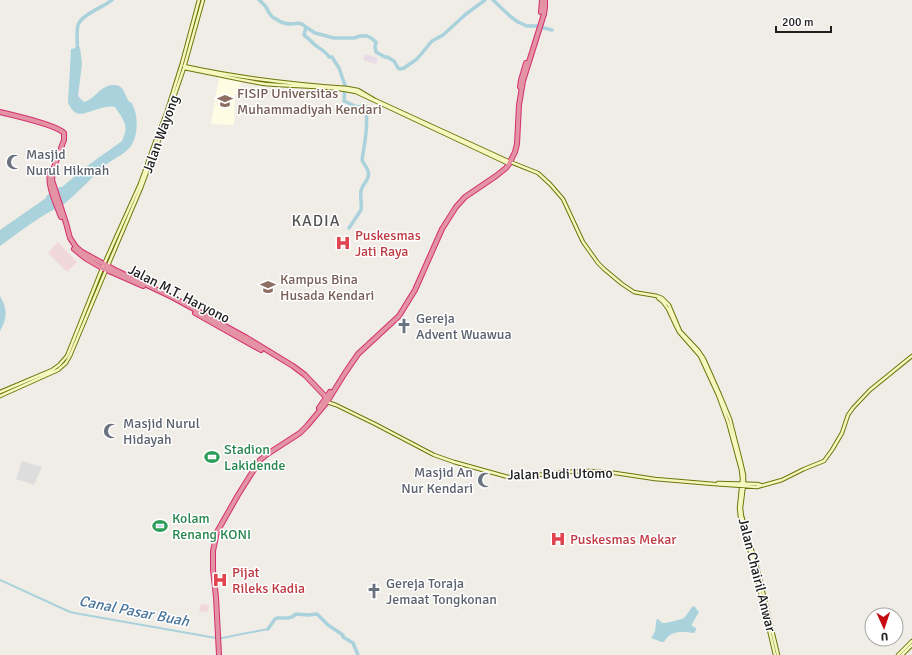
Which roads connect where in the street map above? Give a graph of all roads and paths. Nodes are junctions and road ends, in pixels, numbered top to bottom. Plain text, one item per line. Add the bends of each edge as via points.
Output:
1 (199, 0) edge
2 (203, 0) edge
3 (544, 0) edge
4 (193, 28) junction
5 (185, 67) junction
6 (0, 113) edge
7 (509, 163) junction
8 (105, 266) junction
9 (77, 337) junction
10 (912, 356) edge
11 (0, 392) edge
12 (0, 396) edge
13 (328, 400) junction
14 (743, 485) junction
15 (912, 641) edge
16 (912, 645) edge
17 (220, 655) edge
18 (776, 655) edge
19 (898, 655) edge
20 (902, 655) edge

1 - 4 main road, Jalan Wayong
2 - 4 main road, Jalan Wayong
3 - 7 highway via 520,80 516,108 516,141
4 - 5 main road, Jalan Wayong
4 - 8 main road, Jalan Wayong via 169,105 140,184
5 - 7 main road, Jalan Chairil Anwar via 265,84 345,89 359,93
5 - 8 main road, Jalan Wayong via 149,167
6 - 8 highway, Jalan M.T. Haryono via 50,126 64,133 53,170 52,188 68,240 85,258
7 - 13 highway via 496,176 463,199 453,212 439,233 411,296 399,316 354,357
7 - 14 main road, Jalan Chairil Anwar via 538,173 550,184 563,199 583,242 607,272 634,292 657,296 669,305 680,331 704,359 723,401 741,462
8 - 9 main road
8 - 13 highway, Jalan M.T. Haryono via 180,304 291,367
9 - 11 main road via 59,365
9 - 12 main road via 66,363 58,370
10 - 14 main road, Jalan Budi Utomo via 870,390 853,408 842,433 824,461 772,484
13 - 14 main road, Jalan Budi Utomo via 434,455 504,476 590,471 655,479
13 - 17 highway via 298,434 260,460 217,532 213,570
14 - 18 main road, Jalan Chairil Anwar via 742,516 758,571
15 - 19 main road
16 - 20 main road

